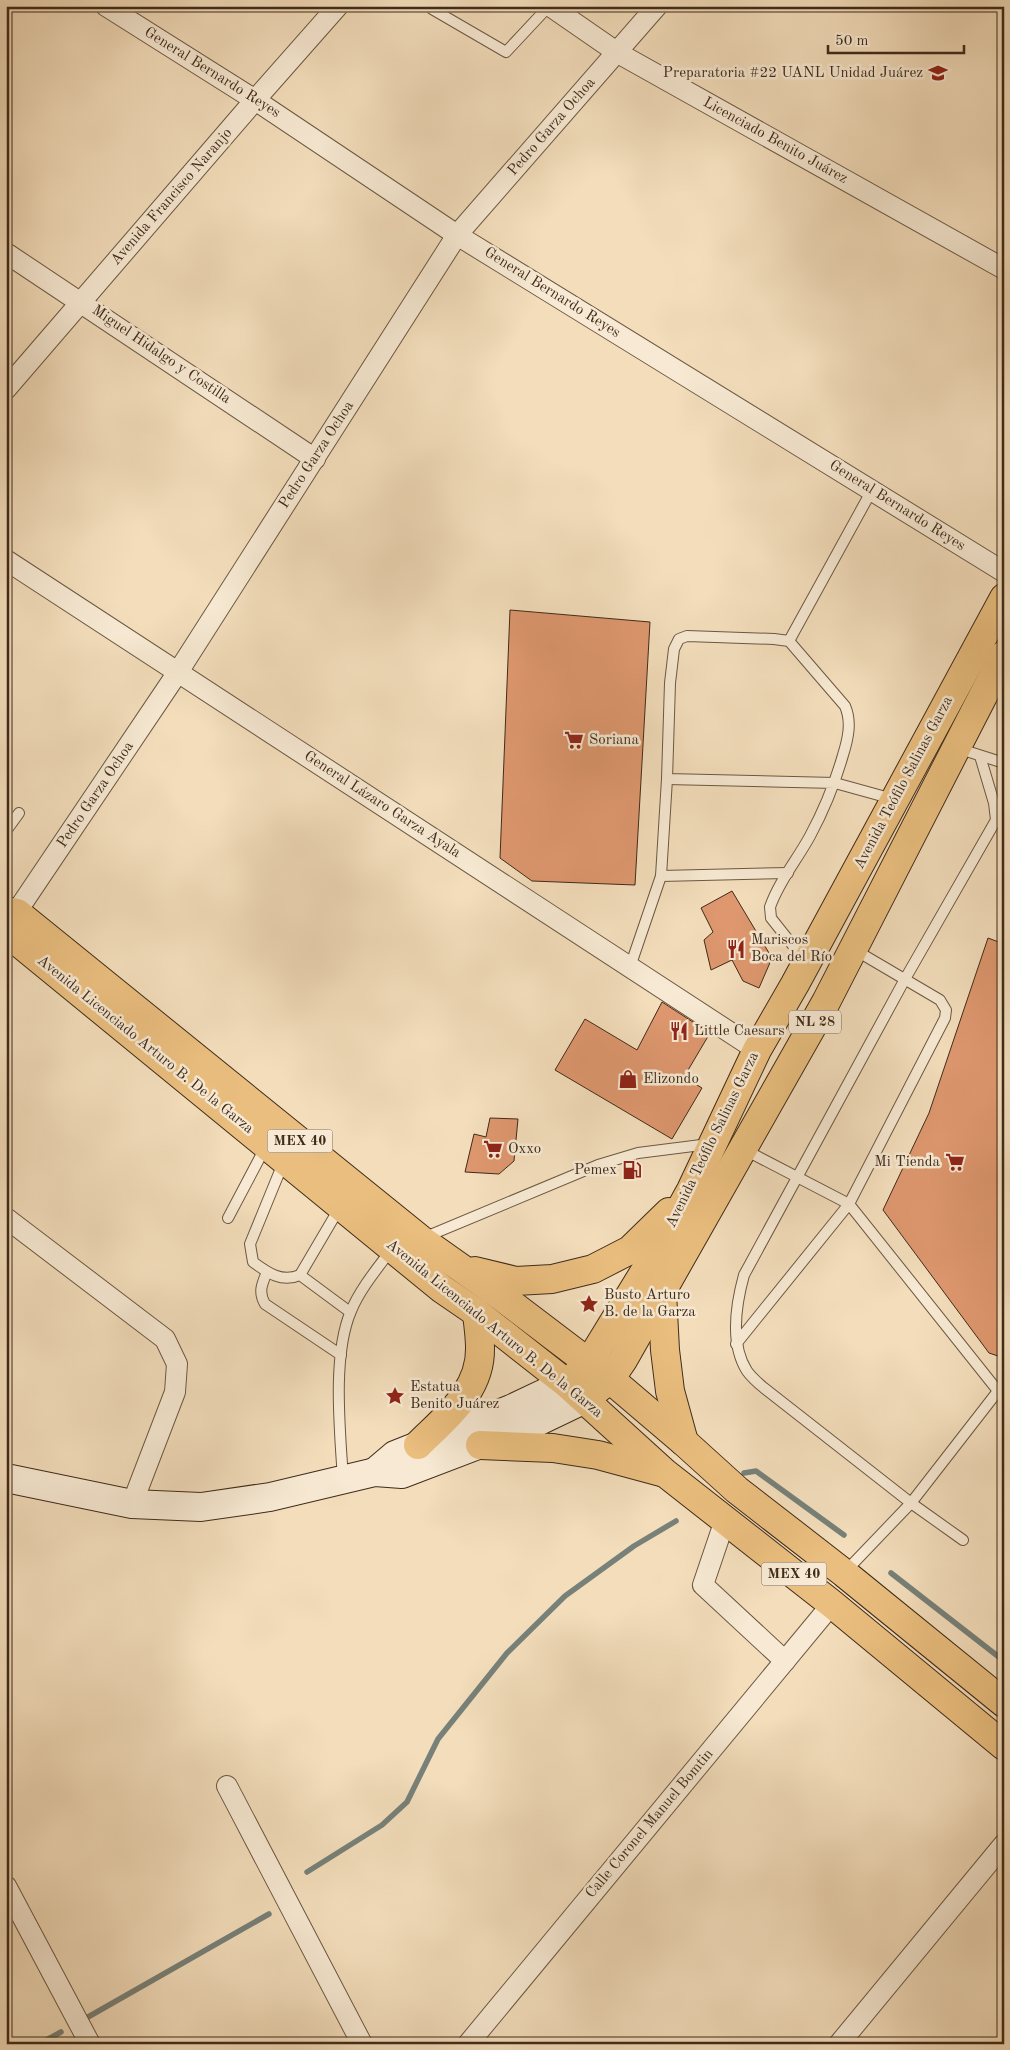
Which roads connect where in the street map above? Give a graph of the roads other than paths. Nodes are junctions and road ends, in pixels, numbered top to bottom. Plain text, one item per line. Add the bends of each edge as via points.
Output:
1 (106, 6) edge
2 (338, 6) edge
3 (550, 6) edge
4 (657, 6) edge
5 (432, 9) dead end
6 (618, 53) junction
7 (255, 100) junction
8 (457, 235) junction
9 (6, 253) edge
10 (1004, 269) edge
11 (82, 302) junction
12 (6, 388) edge
13 (315, 459) junction
14 (872, 490) junction
15 (6, 560) edge
16 (1004, 572) edge
17 (1004, 598) edge
18 (789, 641) junction
19 (1004, 655) edge
20 (178, 672) junction
21 (968, 752) junction
22 (1004, 763) edge
23 (667, 779) junction
24 (835, 783) junction
25 (895, 799) junction
26 (18, 813) dead end
27 (6, 831) edge
28 (788, 873) junction
29 (661, 876) junction
30 (9, 921) edge
31 (854, 950) junction
32 (630, 967) junction
33 (801, 973) junction
34 (905, 980) junction
35 (826, 1002) junction
36 (757, 1050) junction
37 (713, 1144) junction
38 (744, 1149) junction
39 (276, 1153) junction
40 (797, 1177) junction
41 (691, 1190) junction
42 (849, 1204) junction
43 (340, 1206) junction
44 (6, 1218) edge
45 (228, 1218) dead end
46 (406, 1243) junction
47 (462, 1269) junction
48 (267, 1272) junction
49 (300, 1275) junction
50 (662, 1292) junction
51 (350, 1312) junction
52 (476, 1313) junction
53 (736, 1344) junction
54 (341, 1355) junction
55 (599, 1372) junction
56 (576, 1391) junction
57 (1001, 1392) edge
58 (684, 1442) junction
59 (418, 1445) junction
60 (480, 1445) junction
61 (375, 1472) junction
62 (665, 1473) junction
63 (6, 1478) edge
64 (344, 1480) junction
65 (911, 1503) junction
66 (132, 1504) junction
67 (725, 1520) junction
68 (963, 1540) dead end
69 (777, 1560) junction
70 (844, 1574) junction
71 (832, 1604) junction
72 (858, 1627) junction
73 (785, 1661) junction
74 (1004, 1703) edge
75 (1004, 1746) edge
76 (227, 1786) dead end
77 (1004, 1844) edge
78 (6, 1886) edge
79 (90, 2044) edge
80 (362, 2044) edge
81 (468, 2044) edge
82 (839, 2044) edge

1 - 7 street, General Bernardo Reyes
2 - 7 street, Avenida Francisco Naranjo
3 - 5 lane via 506,52
3 - 6 street, Licenciado Benito Juárez
4 - 6 street, Pedro Garza Ochoa
6 - 8 street, Pedro Garza Ochoa
6 - 10 street, Licenciado Benito Juárez
7 - 8 street, General Bernardo Reyes
7 - 11 street, Avenida Francisco Naranjo
8 - 13 street, Pedro Garza Ochoa
8 - 14 street, General Bernardo Reyes
9 - 11 street, Miguel Hidalgo y Costilla
11 - 12 street, Avenida Francisco Naranjo
11 - 13 street, Miguel Hidalgo y Costilla
13 - 20 street, Pedro Garza Ochoa
14 - 16 street, General Bernardo Reyes
14 - 18 lane
15 - 20 street, General Lázaro Garza Ayala
17 - 25 main road, Avenida Teófilo Salinas Garza / NL 28
18 - 23 lane via 687,636 678,640 670,683
18 - 24 lane via 847,711 848,738
19 - 21 main road, Avenida Teófilo Salinas Garza / NL 28
20 - 30 street, Pedro Garza Ochoa
20 - 32 street, General Lázaro Garza Ayala
21 - 22 lane
21 - 31 main road, Avenida Teófilo Salinas Garza / NL 28
21 - 34 lane via 994,803 996,820
23 - 24 lane
23 - 29 lane
24 - 25 lane
24 - 28 lane
25 - 33 main road, Avenida Teófilo Salinas Garza / NL 28
26 - 27 lane
28 - 29 lane
28 - 33 lane via 772,900 771,918
29 - 32 lane
30 - 39 main road, Avenida Licenciado Arturo B. De la Garza / MEX 40
30 - 46 main road, Avenida Licenciado Arturo B. De la Garza / MEX 40
31 - 34 lane
31 - 35 main road, Avenida Teófilo Salinas Garza / NL 28
32 - 36 street, General Lázaro Garza Ayala
33 - 35 main road
33 - 36 main road, Avenida Teófilo Salinas Garza / NL 28
34 - 40 lane
34 - 42 lane via 940,1000 946,1010 945,1018
35 - 38 main road, Avenida Teófilo Salinas Garza / NL 28
36 - 37 main road, Avenida Teófilo Salinas Garza / NL 28
37 - 41 main road, Avenida Teófilo Salinas Garza / NL 28
37 - 46 lane via 638,1153 598,1165
38 - 40 lane
38 - 50 main road, Avenida Teófilo Salinas Garza / NL 28
39 - 43 main road, Avenida Licenciado Arturo B. De la Garza / MEX 40
39 - 45 lane
39 - 48 lane via 250,1244 254,1262
40 - 42 lane
40 - 53 lane via 744,1275 739,1294
41 - 47 main road via 630,1250 593,1269 552,1280 516,1281
41 - 55 main road, Avenida Teófilo Salinas Garza / NL 28
42 - 53 lane
42 - 57 lane
43 - 46 main road, Avenida Licenciado Arturo B. De la Garza / MEX 40
43 - 49 lane
44 - 66 street via 165,1338 177,1364 175,1392
46 - 47 main road, Avenida Licenciado Arturo B. De la Garza / MEX 40
46 - 51 lane via 361,1293
46 - 52 main road, Avenida Licenciado Arturo B. De la Garza / MEX 40 via 442,1289
47 - 55 main road, Avenida Licenciado Arturo B. De la Garza / MEX 40
48 - 49 lane via 283,1279
48 - 54 lane via 261,1287 265,1304
49 - 51 lane
50 - 55 main road, Avenida Teófilo Salinas Garza / NL 28
50 - 58 main road via 670,1391
51 - 54 lane
52 - 56 main road, Avenida Licenciado Arturo B. De la Garza / MEX 40
52 - 59 main road via 480,1348 478,1372 456,1408
53 - 65 lane via 749,1374 764,1388
54 - 64 lane via 340,1431
55 - 56 main road, Avenida Teófilo Salinas Garza / NL 28
55 - 58 main road, Avenida Licenciado Arturo B. De la Garza / MEX 40
56 - 59 main road via 511,1409
56 - 60 main road via 533,1424
56 - 62 main road, Avenida Licenciado Arturo B. De la Garza / MEX 40
57 - 65 lane
58 - 70 main road, Avenida Licenciado Arturo B. De la Garza / MEX 40 via 737,1490
59 - 61 main road via 395,1455
60 - 61 main road via 402,1474
60 - 62 main road via 553,1448 598,1455
61 - 64 main road
62 - 67 main road, Avenida Licenciado Arturo B. De la Garza / MEX 40
63 - 66 main road
64 - 66 main road via 270,1498 201,1508
65 - 68 lane
65 - 70 lane
67 - 69 main road, Avenida Licenciado Arturo B. De la Garza / MEX 40
67 - 73 street via 703,1585
69 - 70 main road
69 - 71 main road, Avenida Licenciado Arturo B. De la Garza / MEX 40
70 - 72 main road
70 - 74 main road, Avenida Licenciado Arturo B. De la Garza / MEX 40
71 - 72 main road, Avenida Licenciado Arturo B. De la Garza / MEX 40
71 - 73 street, Calle Coronel Manuel Bomtin
72 - 75 main road, Avenida Licenciado Arturo B. De la Garza / MEX 40
73 - 81 street, Calle Coronel Manuel Bomtin
76 - 80 street
77 - 82 street
78 - 79 street

